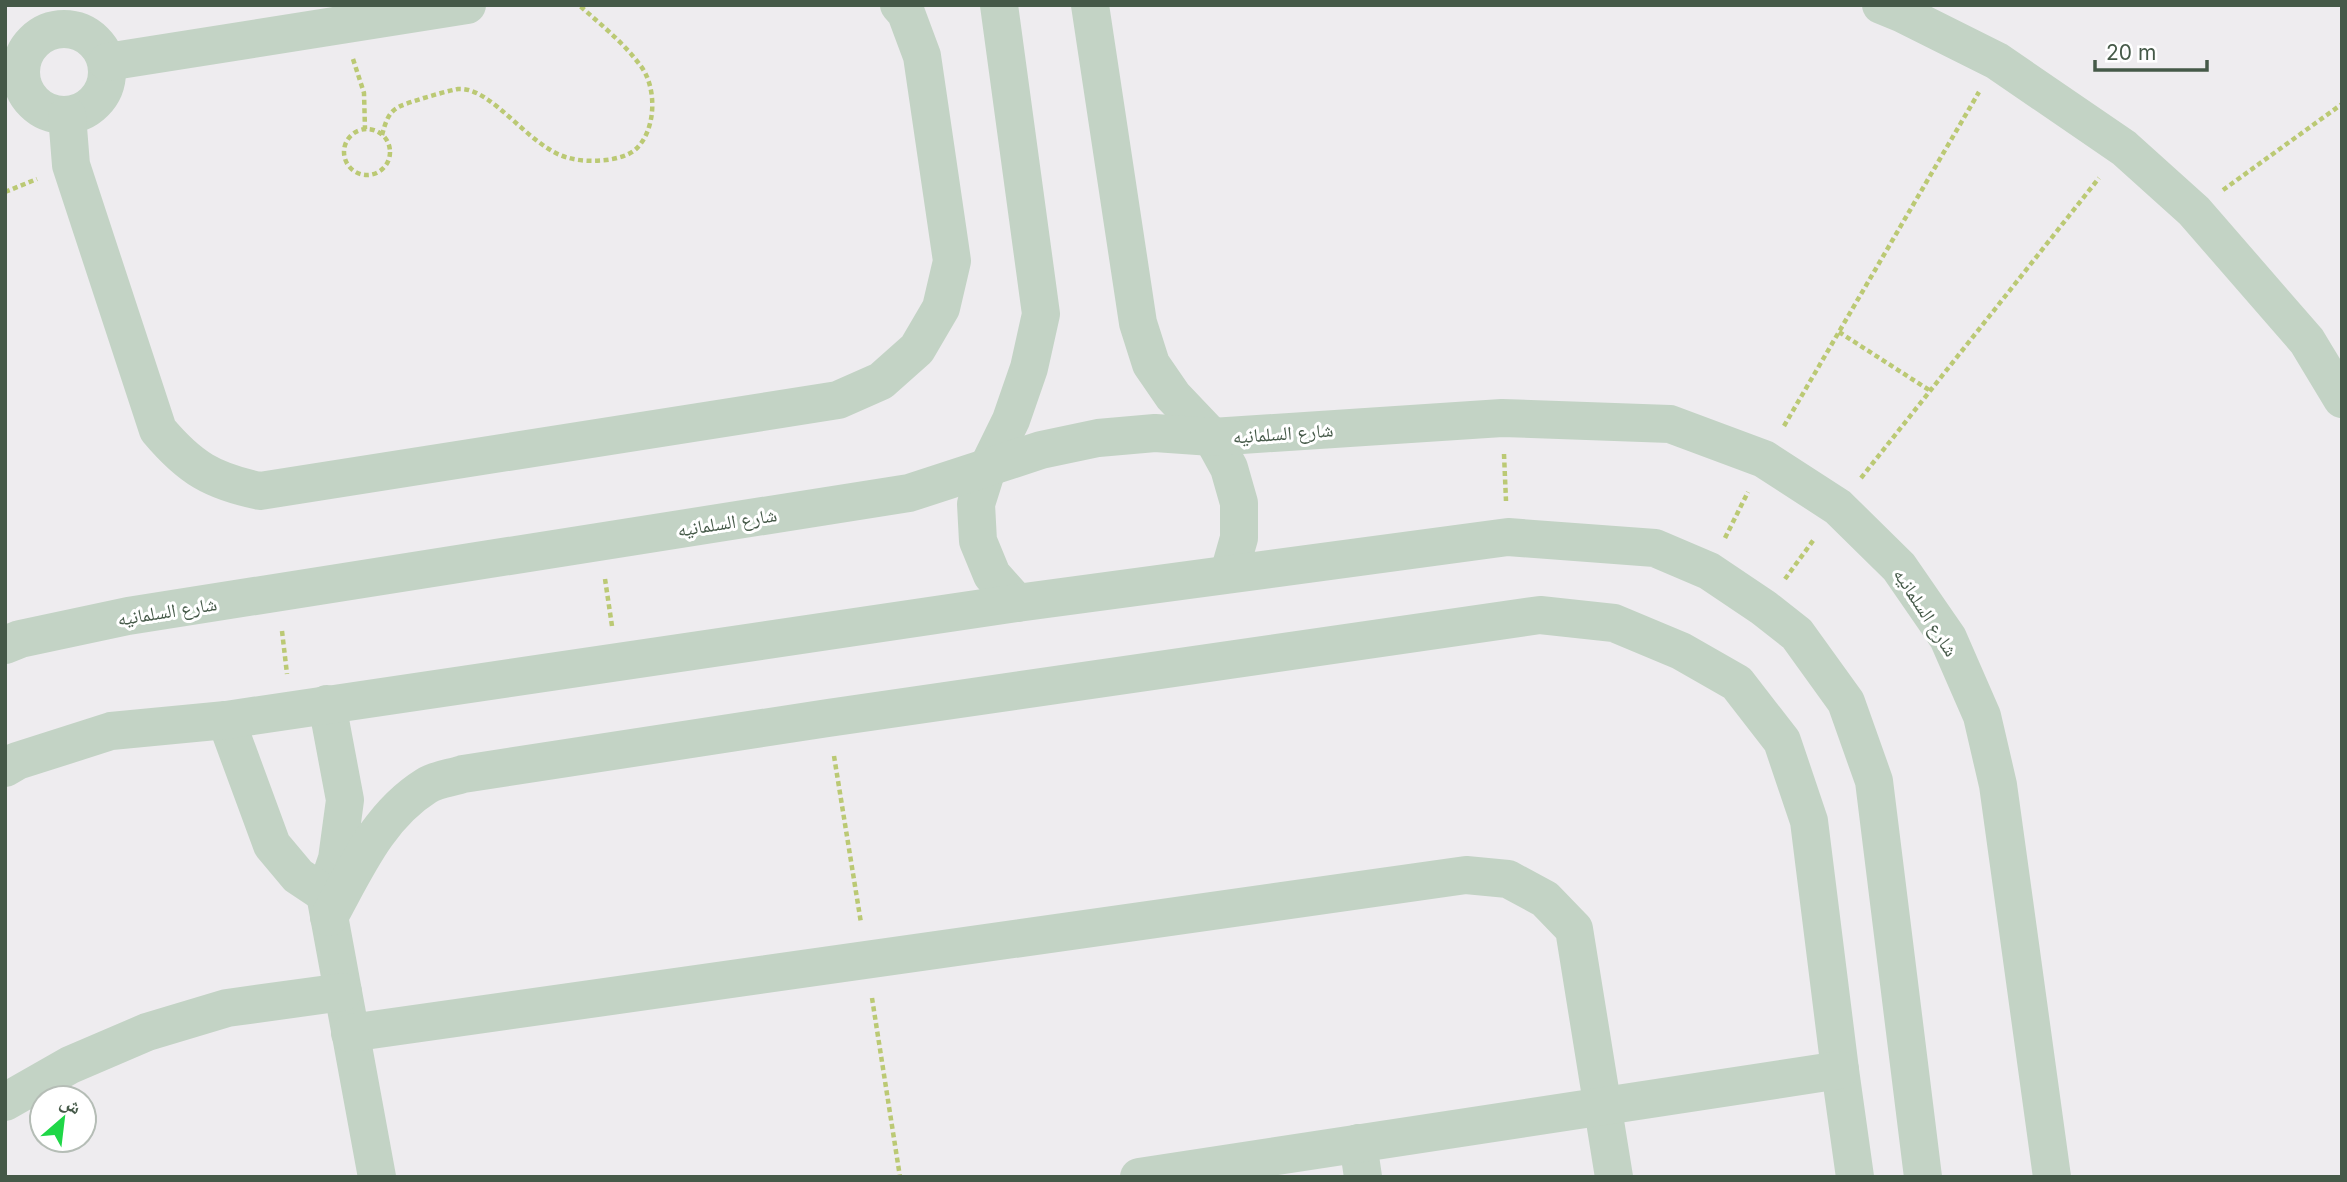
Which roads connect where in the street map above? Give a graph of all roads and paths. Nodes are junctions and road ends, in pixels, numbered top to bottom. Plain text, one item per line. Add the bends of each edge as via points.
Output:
1 (467, 5) edge
2 (579, 5) edge
3 (899, 5) edge
4 (999, 5) edge
5 (1090, 5) edge
6 (1881, 5) edge
7 (36, 20) edge
8 (332, 26) junction
9 (1997, 61) junction
10 (107, 62) junction
11 (2342, 104) edge
12 (67, 116) junction
13 (365, 130) junction
14 (382, 135) junction
15 (2124, 148) junction
16 (2194, 211) junction
17 (1839, 332) junction
18 (1929, 390) junction
19 (2342, 400) edge
20 (1502, 418) junction
21 (1212, 437) junction
22 (1764, 459) junction
23 (987, 469) junction
24 (1838, 507) junction
25 (1508, 537) junction
26 (600, 542) junction
27 (1709, 571) junction
28 (1229, 573) junction
29 (278, 593) junction
30 (1017, 603) junction
31 (1764, 608) junction
32 (5, 645) edge
33 (617, 662) junction
34 (327, 704) junction
35 (290, 710) junction
36 (226, 720) junction
37 (5, 768) edge
38 (327, 906) junction
39 (343, 992) junction
40 (350, 1033) junction
41 (1840, 1070) junction
42 (5, 1102) edge
43 (1602, 1106) junction
44 (1361, 1160) edge
45 (377, 1177) edge
46 (1139, 1177) edge
47 (1614, 1177) edge
48 (1855, 1177) edge
49 (1923, 1177) edge
50 (2052, 1177) edge

1 - 8 street
2 - 14 path via 643,68 651,88 647,131 635,149 614,159 568,158 546,150 496,105 460,88 396,108
3 - 12 street via 922,56 952,261 941,308 917,349 881,381 838,400 260,491 230,485 202,472 158,430 71,165
4 - 23 street via 1041,314 1011,420
5 - 21 street via 1138,323 1151,364 1173,396
6 - 9 street
7 - 10 street via 81,32 98,43
7 - 12 street via 21,77 37,105
8 - 10 street
8 - 13 path via 352,57 364,93
9 - 15 street
9 - 17 path
10 - 12 street via 107,81 100,98
11 - 16 path
13 - 14 path
13 - 14 path via 345,145 346,163 359,174 377,173 384,167 390,151
15 - 16 street
15 - 18 path
16 - 19 street via 2307,341
17 - 18 path
17 - 22 path
18 - 24 path
20 - 21 street, شارع السلمانيه
20 - 22 street, شارع السلمانيه via 1670,424
20 - 25 path
21 - 23 street, شارع السلمانيه via 1156,433 1098,438 1041,450
21 - 28 street via 1229,468 1239,503 1239,538
22 - 24 street, شارع السلمانيه
22 - 27 path
23 - 26 street, شارع السلمانيه via 909,493
23 - 30 street via 976,504 978,541 992,575
24 - 31 path
24 - 50 street, شارع السلمانيه via 1899,567 1948,638 1982,716 1998,785
25 - 27 street via 1655,548
25 - 28 street
26 - 29 street, شارع السلمانيه
26 - 33 path
27 - 31 street
28 - 30 street
29 - 32 street, شارع السلمانيه via 128,616
29 - 35 path
30 - 33 street
31 - 49 street via 1797,634 1846,702 1874,781
33 - 34 street
34 - 35 street
34 - 38 street via 345,800
35 - 36 street
36 - 37 street via 111,731
36 - 38 street via 272,845
38 - 39 street
38 - 41 street via 401,805 428,784 463,774 1539,615 1614,623 1681,651 1737,683 1782,741 1809,821
39 - 40 street
39 - 42 street via 228,1008 147,1032 70,1065
40 - 43 street via 1466,875 1508,879 1545,899 1574,929
40 - 45 street
41 - 43 street
41 - 48 street
43 - 44 street
43 - 47 street
44 - 46 street

